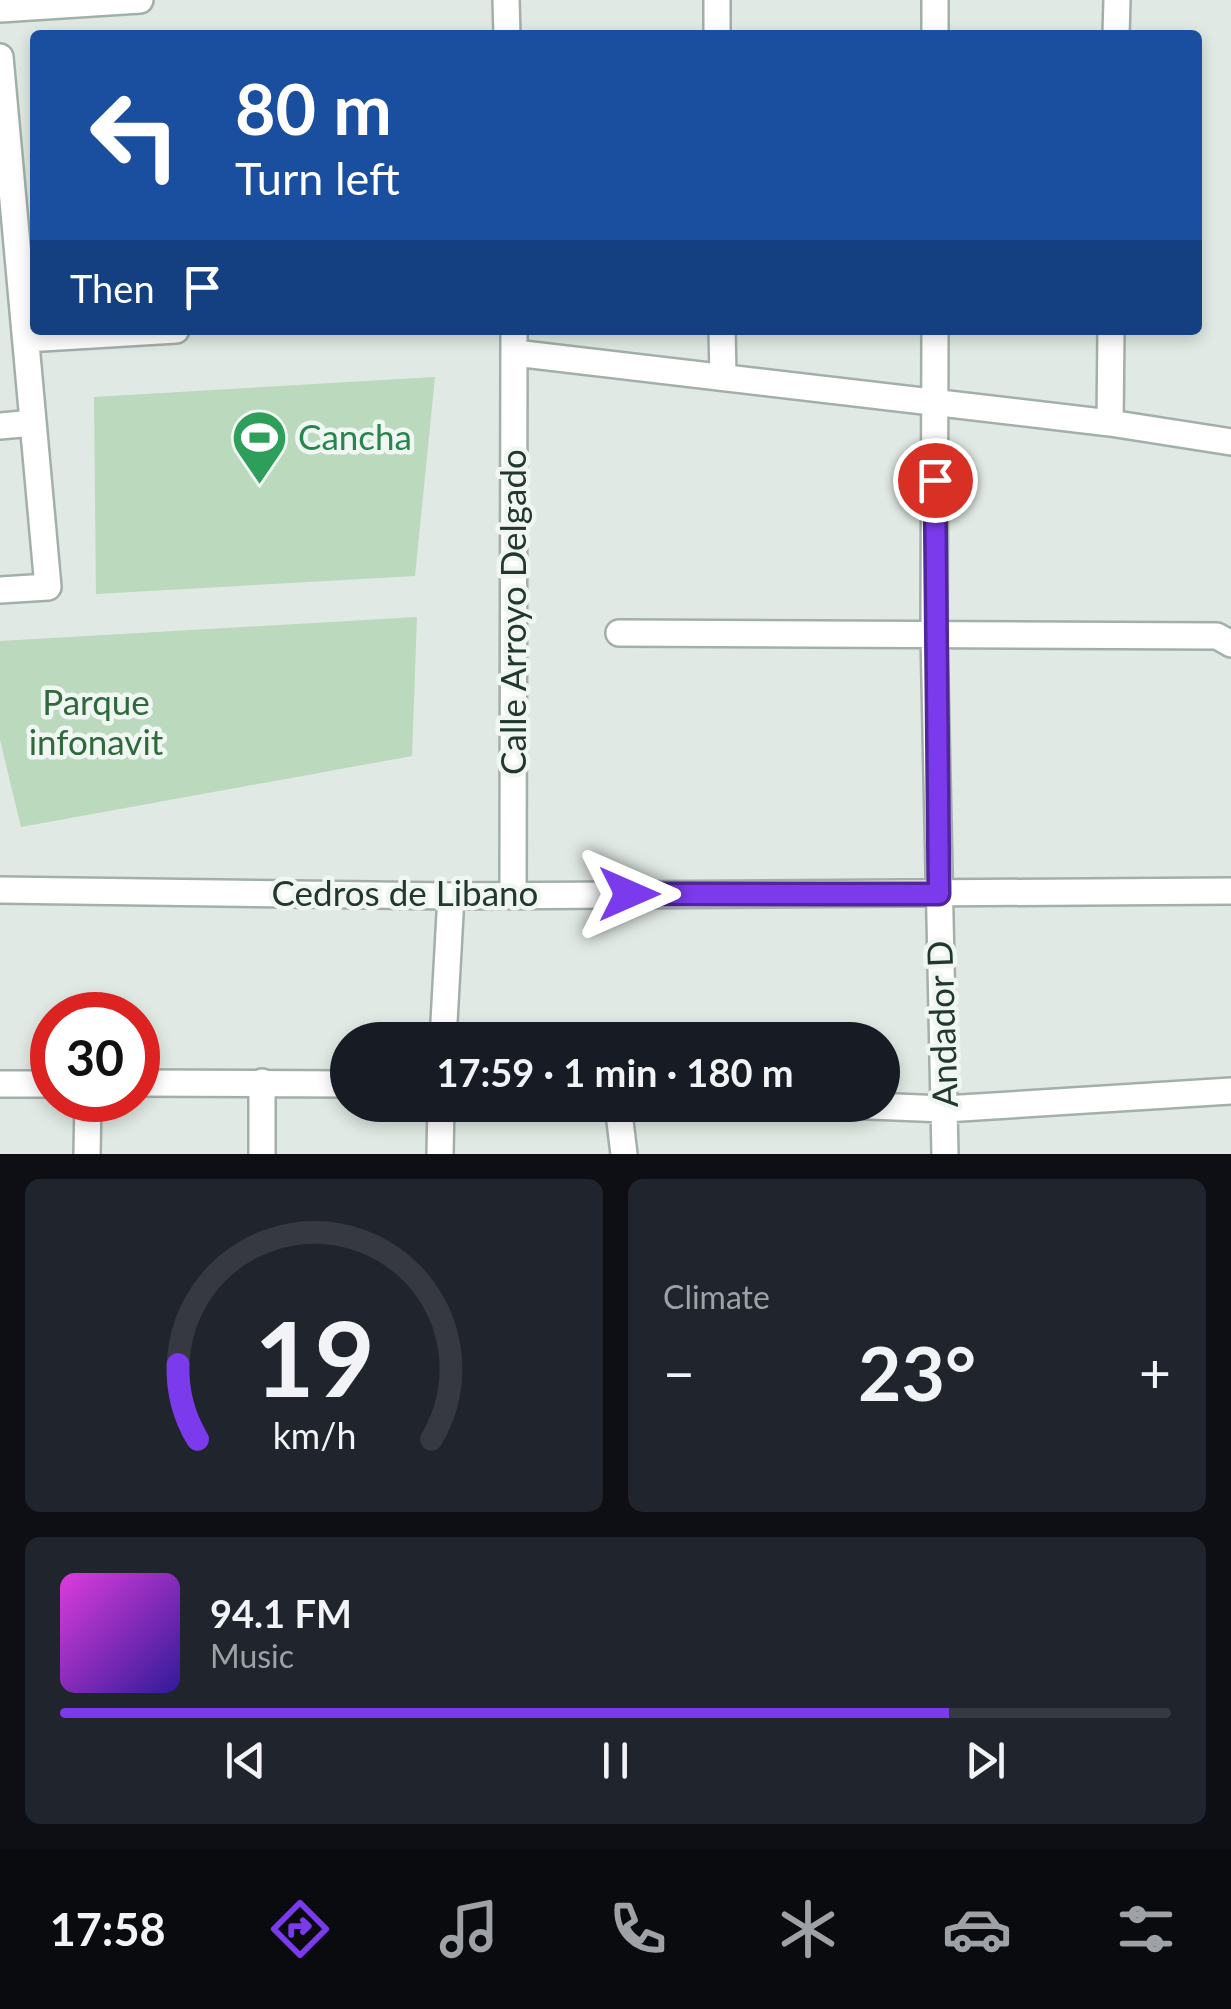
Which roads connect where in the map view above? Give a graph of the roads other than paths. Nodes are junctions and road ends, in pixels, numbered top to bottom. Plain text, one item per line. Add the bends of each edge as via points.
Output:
1 (140, 0) edge
2 (506, 0) edge
3 (717, 0) edge
4 (935, 0) edge
5 (1117, 0) edge
6 (0, 9) edge
7 (507, 30) edge
8 (717, 30) edge
9 (935, 30) edge
10 (1116, 30) edge
11 (0, 57) edge
12 (23, 179) edge
13 (82, 335) edge
14 (722, 335) edge
15 (935, 335) edge
16 (1111, 335) edge
17 (26, 338) junction
18 (514, 342) edge
19 (723, 375) junction
20 (935, 403) junction
21 (1110, 423) junction
22 (33, 424) junction
23 (0, 426) edge
24 (1231, 442) edge
25 (0, 590) edge
26 (620, 632) dead end
27 (934, 635) junction
28 (1231, 644) edge
29 (0, 890) edge
30 (1231, 892) edge
31 (513, 894) junction
32 (939, 894) junction
33 (450, 896) junction
34 (445, 1022) edge
35 (262, 1082) junction
36 (160, 1083) edge
37 (0, 1084) edge
38 (30, 1084) edge
39 (330, 1084) edge
40 (1231, 1091) edge
41 (900, 1107) edge
42 (946, 1109) junction
43 (88, 1122) edge
44 (441, 1122) edge
45 (620, 1122) edge
46 (88, 1154) edge
47 (262, 1154) edge
48 (440, 1154) edge
49 (624, 1154) edge
50 (945, 1154) edge

1 - 6 street
2 - 7 street
3 - 8 street
4 - 9 street
5 - 10 street
11 - 12 street
12 - 17 street
13 - 17 street
14 - 19 street
15 - 20 street, Andador D
16 - 21 street
17 - 22 street
18 - 19 street
18 - 31 street, Calle Arroyo Delgado
19 - 20 street
20 - 21 street
20 - 27 street, Andador D
21 - 24 street
22 - 23 street
22 - 25 street via 48,587
26 - 27 street
27 - 28 street via 1216,636
27 - 32 street, Andador D
29 - 33 street, Cedros de Libano
30 - 32 street, Cedros de Libano
31 - 32 street, Cedros de Libano
31 - 33 street, Cedros de Libano
32 - 42 street, Andador D
33 - 34 street
35 - 36 street
35 - 39 street
35 - 47 street
37 - 38 street
40 - 42 street
41 - 42 street
42 - 50 street, Andador D
43 - 46 street
44 - 48 street
45 - 49 street

